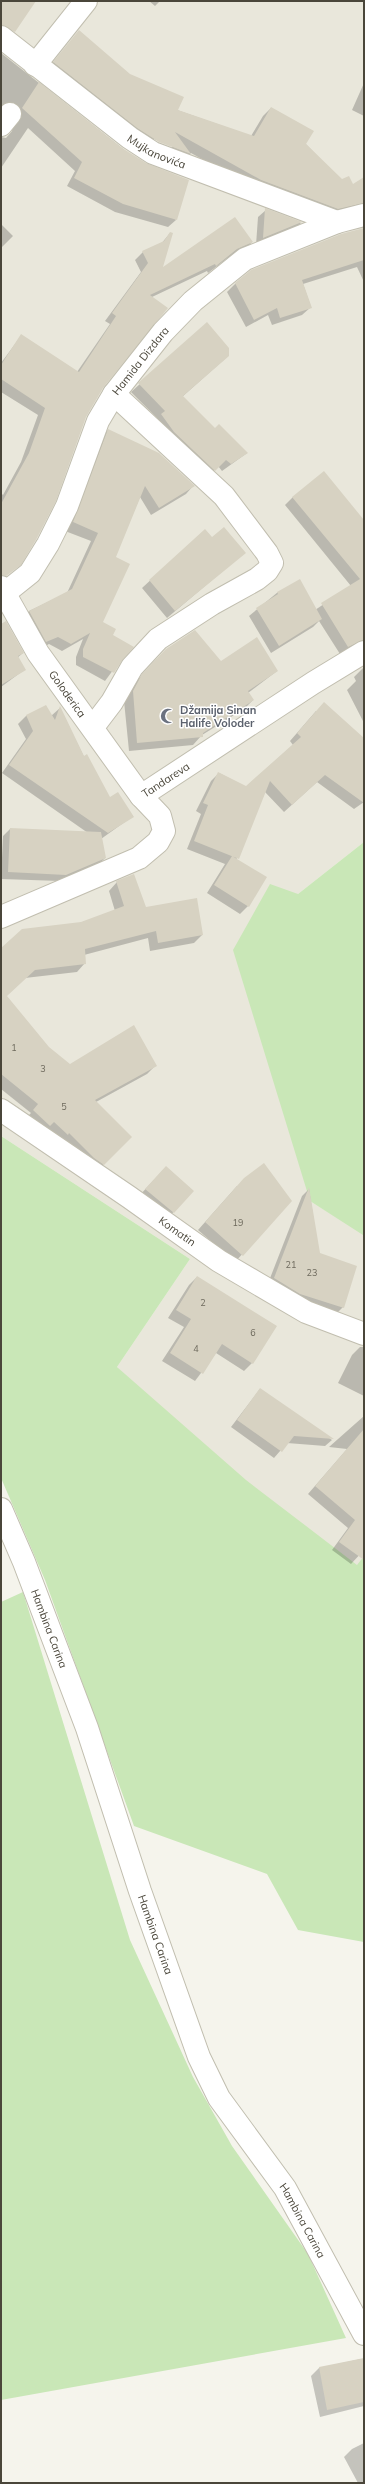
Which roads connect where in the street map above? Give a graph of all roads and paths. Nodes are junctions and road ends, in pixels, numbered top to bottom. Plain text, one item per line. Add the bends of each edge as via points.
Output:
1 (86, 1) edge
2 (1, 37) edge
3 (35, 65) junction
4 (364, 215) edge
5 (338, 222) junction
6 (114, 394) junction
7 (3, 590) edge
8 (364, 652) edge
9 (93, 727) junction
10 (141, 796) junction
11 (1, 917) edge
12 (1, 1110) edge
13 (364, 1334) edge
14 (1, 1509) edge
15 (364, 2334) edge

1 - 3 street
2 - 3 street, Mujkanovića
3 - 5 street, Mujkanovića via 153,153
4 - 5 street, Hamida Dizdara
5 - 6 street, Hamida Dizdara via 245,259 193,301 164,332
6 - 7 street, Hamida Dizdara via 98,421 67,506 48,544 30,573
6 - 9 street via 224,496 272,563 268,571 257,579 158,639 132,667 112,702
7 - 9 street, Goloderica via 38,653
8 - 10 street, Tandareva via 312,683
9 - 10 street, Goloderica
10 - 11 street, Tandareva via 160,816 164,831 153,846 139,858
12 - 13 street, Komatin via 219,1261 306,1312
14 - 15 street, Hambina Carina via 24,1562 87,1728 140,1891 199,2057 219,2098 285,2188

